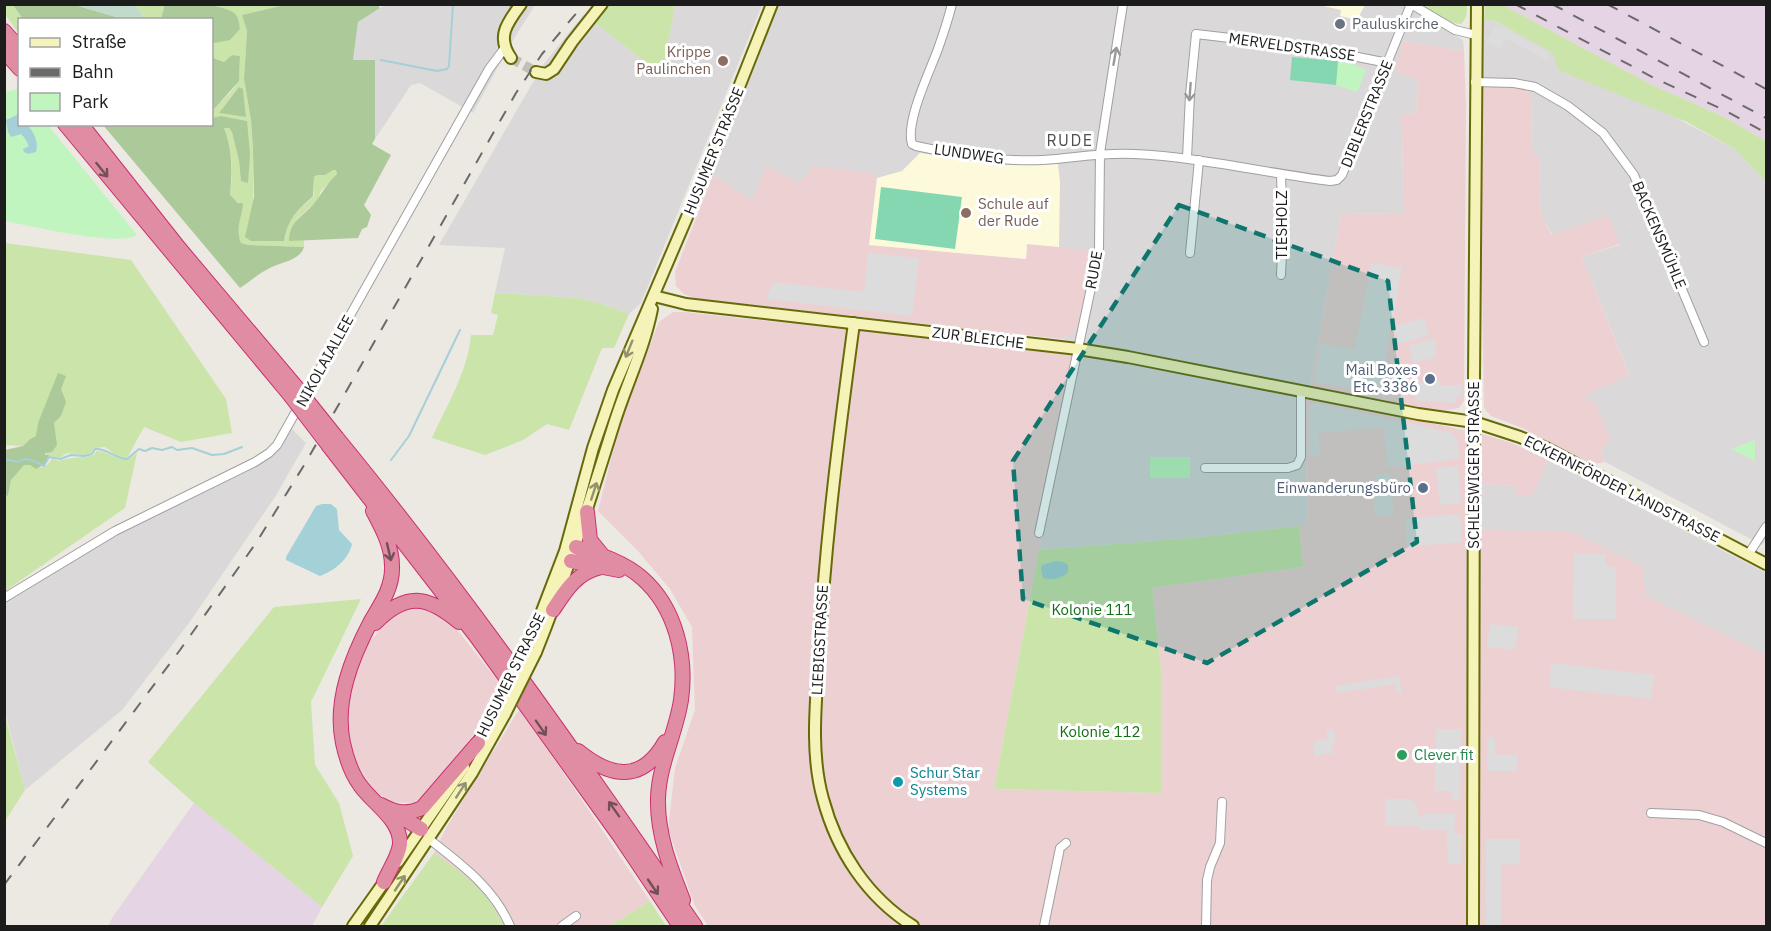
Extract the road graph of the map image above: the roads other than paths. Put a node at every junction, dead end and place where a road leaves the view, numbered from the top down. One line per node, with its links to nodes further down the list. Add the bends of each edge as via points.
1 (521, 4): 12 (main road, NIKOLAIALLEE, via 502,39)
2 (602, 4): 15 (main road, via 555,69 546,74)
3 (772, 4): 25 (main road, HUSUMER STRASSE)
4 (952, 4): 19 (street, LUNDWEG, via 915,113 912,144 1007,160)
5 (1123, 4): 19 (street, RUDE, one-way to 5)
6 (1411, 4): 9 (street, via 1455,30); 13 (street, DIBLERSTRASSE)
7 (1477, 4): 9 (main road, SCHLESWIGER STRASSE)
8 (4, 31): 10 (highway)
9 (1476, 35): 16 (main road, SCHLESWIGER STRASSE)
10 (18, 47)
11 (4, 51): 14 (highway)
12 (508, 53): 42 (street, NIKOLAIALLEE, via 489,69 277,445 255,462 115,531)
13 (1388, 63): 20 (street, MERVELDSTRASSE, one-way to 20, via 1196,34); 22 (street, DIBLERSTRASSE, via 1342,175 1330,181)
14 (18, 67)
15 (536, 72)
16 (1475, 82): 27 (street, BACKENSMÜHLE, via 1535,87 1603,133 1634,175); 31 (main road, SCHLESWIGER STRASSE)
17 (67, 126): 30 (highway, one-way to 30)
18 (83, 126): 30 (highway)
19 (1100, 153): 20 (street, DIBLERSTRASSE); 28 (street, RUDE, via 1098,248)
20 (1186, 158): 21 (street, DIBLERSTRASSE)
21 (1199, 160): 22 (street, DIBLERSTRASSE); 23 (street)
22 (1281, 175): 24 (street, TIESHOLZ)
23 (1190, 252)
24 (1281, 275)
25 (654, 296): 26 (main road, ZUR BLEICHE, via 686,304); 35 (main road, HUSUMER STRASSE, one-way to 25, via 623,395 648,331); 38 (main road, HUSUMER STRASSE, one-way to 38, via 613,390 596,441)
26 (854, 323): 28 (main road, ZUR BLEICHE); 65 (main road, LIEBIGSTRASSE, via 822,590 817,774 828,816 846,858 864,883)
27 (1704, 342)
28 (1078, 349): 29 (main road, ZUR BLEICHE); 37 (street, RUDE)
29 (1301, 391): 31 (main road, ZUR BLEICHE); 33 (street, via 1301,457 1297,465)
30 (293, 392): 32 (highway, bridge)
31 (1474, 422): 39 (main road, ECKERNFÖRDER LANDSTRASSE, via 1546,448); 68 (main road, SCHLESWIGER STRASSE)
32 (333, 442): 34 (highway); 49 (highway, via 451,585)
33 (1205, 468)
34 (357, 480): 44 (highway); 45 (highway, one-way to 45, via 383,530 392,566 392,579)
35 (587, 512): 38 (main road, HUSUMER STRASSE); 40 (highway, via 590,540)
36 (1767, 527): 39 (street)
37 (1039, 533)
38 (571, 552): 40 (highway); 43 (main road, HUSUMER STRASSE); 46 (main road, HUSUMER STRASSE)
39 (1748, 555): 41 (main road, ECKERNFÖRDER LANDSTRASSE)
40 (603, 562): 43 (highway, via 580,576); 48 (highway, via 642,578 673,621 683,677)
41 (1767, 564)
42 (4, 598)
43 (553, 610): 46 (main road, HUSUMER STRASSE)
44 (476, 636): 45 (highway, via 441,607 416,601 400,603 386,612); 63 (highway, one-way to 63)
45 (364, 637): 53 (highway, via 348,674 341,731 350,767 360,785)
46 (532, 649): 47 (main road, HUSUMER STRASSE, bridge)
47 (502, 710): 50 (main road, HUSUMER STRASSE); 54 (main road, HUSUMER STRASSE, one-way to 47, via 472,773)
48 (675, 721): 49 (highway, via 653,760 627,773 612,771 590,760); 64 (highway, via 660,776 660,829 667,859)
49 (565, 740): 64 (highway, one-way to 49)
50 (478, 743): 53 (highway, via 422,808); 54 (main road, HUSUMER STRASSE)
51 (1222, 802): 67 (street, via 1220,843 1207,880)
52 (1651, 813): 56 (street, via 1699,815)
53 (391, 815): 54 (highway); 57 (highway, via 400,835 400,847)
54 (422, 835): 57 (main road, HUSUMER STRASSE); 60 (main road, HUSUMER STRASSE, one-way to 54); 61 (street, via 479,880 498,903)
55 (1066, 843): 66 (street, via 1060,848)
56 (1767, 843)
57 (384, 882): 59 (main road, HUSUMER STRASSE)
58 (576, 916): 62 (street)
59 (353, 927)
60 (370, 927)
61 (510, 927)
62 (562, 927)
63 (680, 927)
64 (695, 927)
65 (913, 927)
66 (1044, 927)
67 (1206, 927)
68 (1473, 927)

